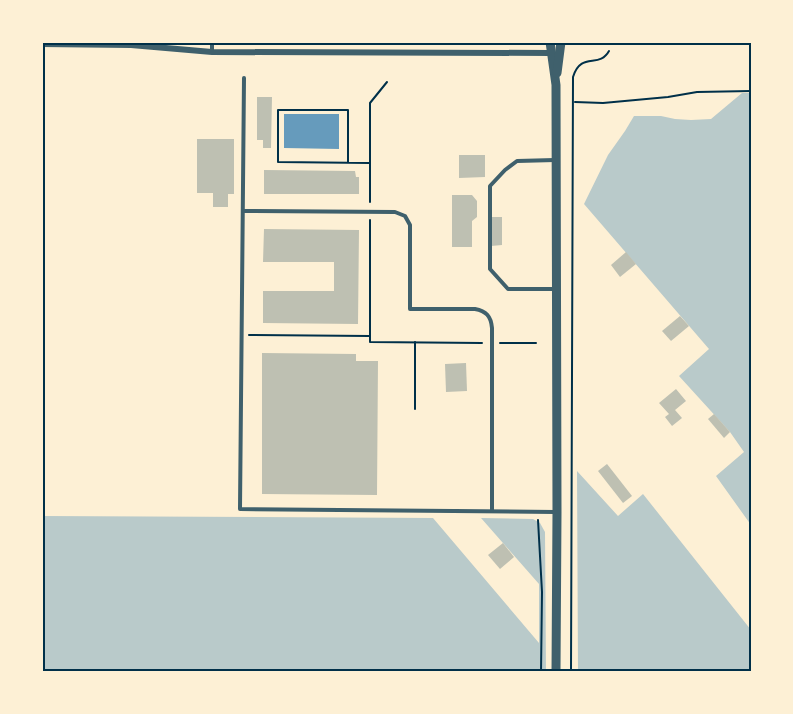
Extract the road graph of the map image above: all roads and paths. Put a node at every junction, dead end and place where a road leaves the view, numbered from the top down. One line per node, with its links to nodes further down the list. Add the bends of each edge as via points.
1 (212, 42): 8 (lane)
2 (550, 42): 3 (street); 9 (street)
3 (560, 42): 9 (street)
4 (568, 42): 5 (lane)
5 (751, 43)
6 (42, 44): 8 (street, via 131,45)
7 (610, 49): 13 (path, via 606,57 579,65 573,77)
8 (212, 52): 9 (street)
9 (556, 53): 14 (street)
10 (244, 78): 18 (lane)
11 (387, 82): 17 (path, via 370,103)
12 (751, 91): 13 (path)
13 (573, 102): 14 (path); 30 (path)
14 (556, 103): 15 (street)
15 (556, 160): 20 (street); 20 (lane, via 517,161 490,186 490,269 508,289)
16 (348, 162): 16 (path, via 278,162 278,110 348,110); 17 (path)
17 (370, 163): 19 (path)
18 (244, 211): 19 (lane); 21 (lane)
19 (370, 212): 25 (lane, via 395,212 405,216 410,225 410,309 482,310 491,320)
20 (556, 290): 27 (street)
21 (242, 335): 22 (path); 25 (lane, via 240,509)
22 (369, 336)
23 (415, 342): 24 (path)
24 (415, 409)
25 (492, 511): 26 (lane)
26 (535, 512): 27 (lane); 28 (path, via 542,592)
27 (557, 512): 29 (street)
28 (541, 672)
29 (556, 672)
30 (571, 672)

